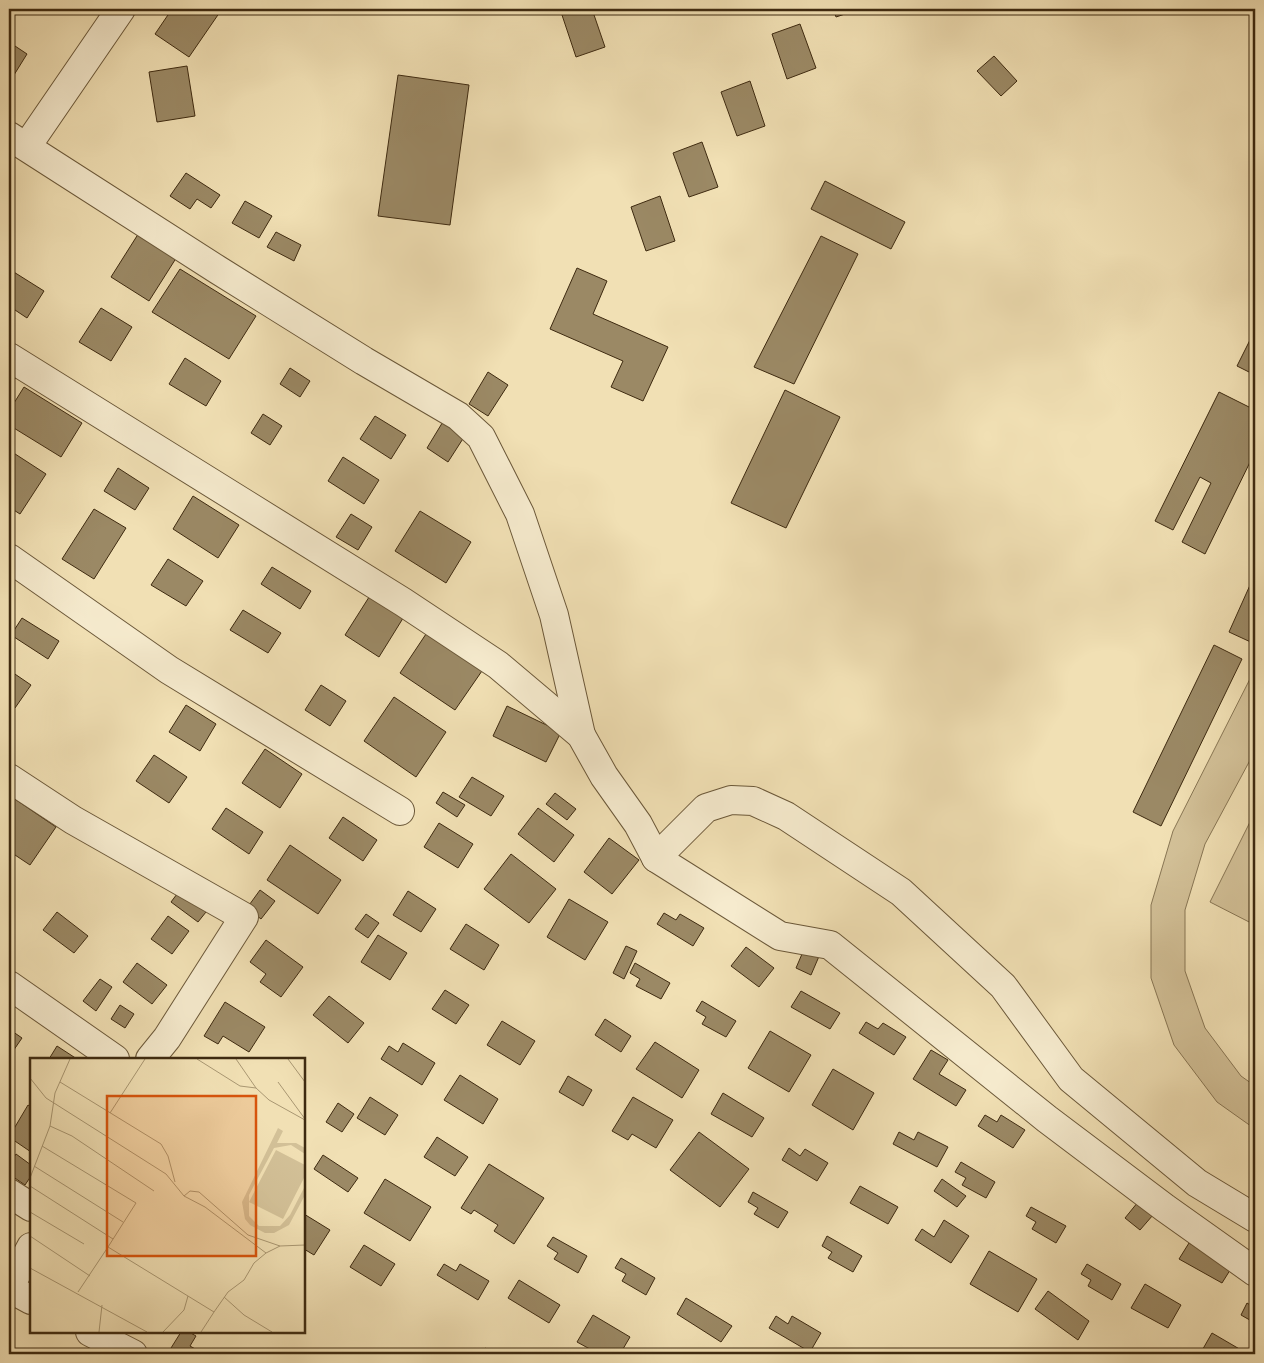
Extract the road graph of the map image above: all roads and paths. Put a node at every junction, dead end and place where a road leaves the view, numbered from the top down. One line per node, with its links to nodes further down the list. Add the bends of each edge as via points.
1 (121, 9): 2 (street)
2 (18, 141): 5 (street, via 234,280 458,416 481,437 520,514 554,615)
3 (9, 356): 5 (street, via 403,602 498,665)
4 (9, 558): 7 (street, via 169,670)
5 (581, 735): 8 (street)
6 (9, 778): 11 (street, via 73,820 244,917)
7 (400, 811)
8 (656, 858): 14 (street, via 706,808 730,800 753,801 786,816 901,892 1003,986 1071,1079 1197,1183); 16 (street, via 780,936 830,945 1047,1119)
9 (9, 986): 10 (street)
10 (114, 1058)
11 (151, 1058)
12 (9, 1193): 13 (street)
13 (30, 1206)
14 (1255, 1218)
15 (30, 1249): 17 (street)
16 (1255, 1272)
17 (9, 1288): 18 (street)
18 (30, 1299)
19 (92, 1333): 20 (street)
20 (133, 1354)

